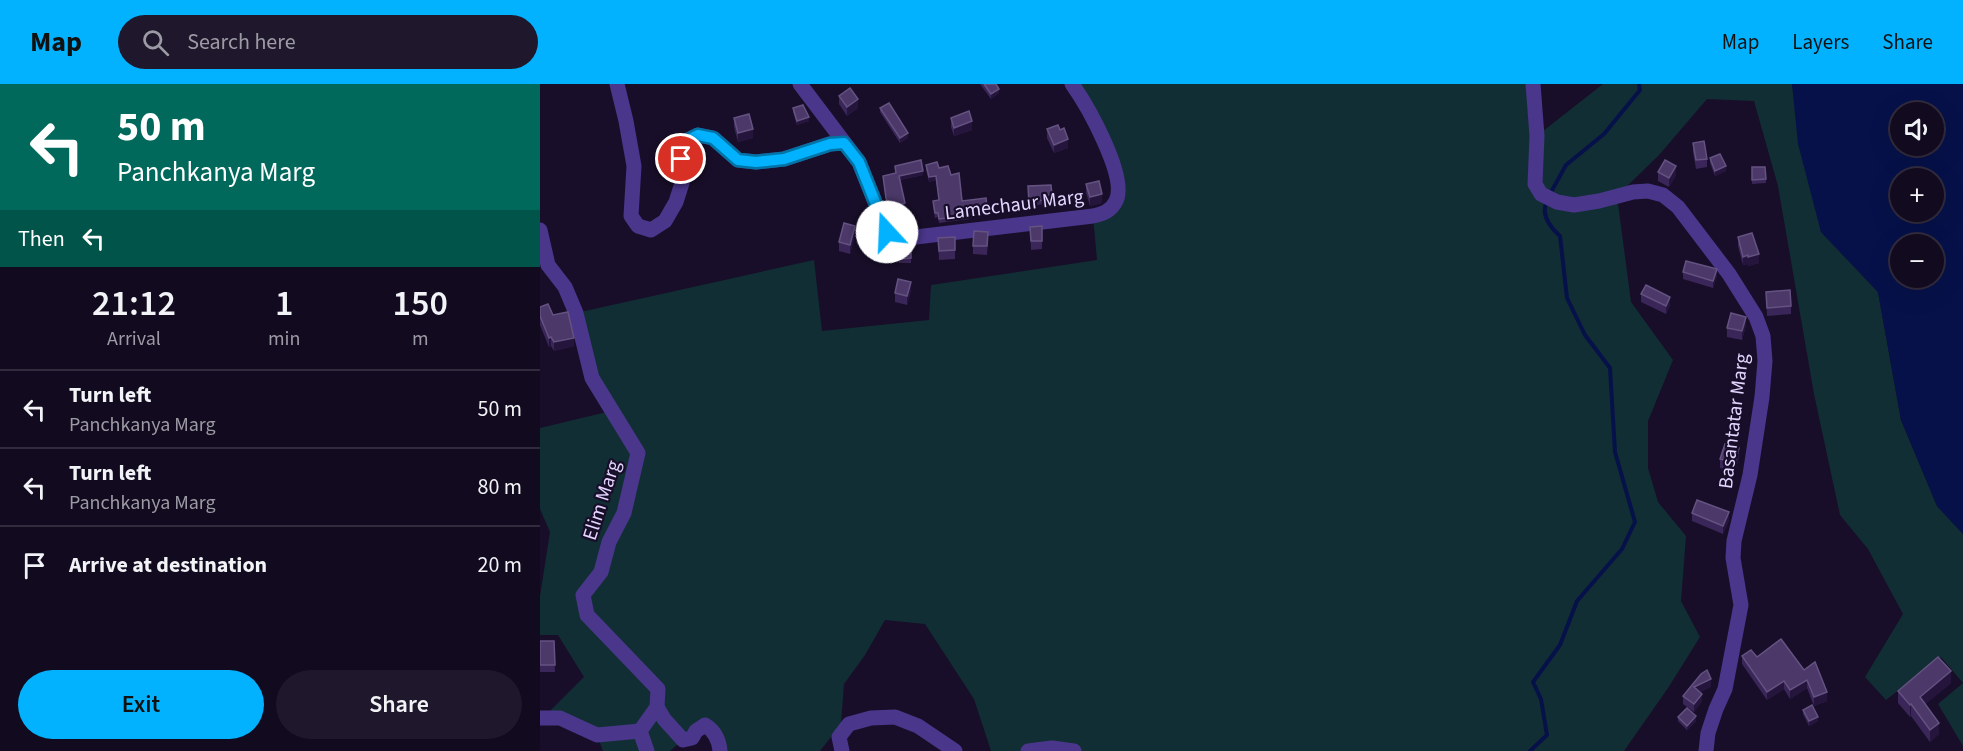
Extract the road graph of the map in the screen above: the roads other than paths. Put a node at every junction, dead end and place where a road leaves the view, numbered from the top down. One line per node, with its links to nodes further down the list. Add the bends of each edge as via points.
1 (617, 84): 5 (street, via 634,166 631,216 638,226 651,230 665,221 676,202 686,141 698,135 713,138 738,160 756,162)
2 (800, 84): 5 (street, Lamechaur Marg)
3 (1072, 84): 5 (street, Lamechaur Marg, via 1101,134 1117,178 1116,200 1102,214 894,238 887,232 859,162)
4 (1533, 84): 16 (street, Basantatar Marg, via 1535,184 1540,194 1575,205 1633,192 1663,195 1678,207 1729,274 1763,336 1762,397 1750,475 1734,541 1741,605 1725,689 1708,733)
5 (844, 143)
6 (540, 230): 7 (street, Elim Marg, via 548,265 565,287 576,313 592,378 638,453 624,513 609,542 601,572 583,595 587,615 658,689)
7 (657, 707): 9 (street); 11 (street, via 683,740 692,738 705,725 713,730)
8 (540, 718): 9 (street, via 560,718 597,735)
9 (640, 731): 10 (street)
10 (647, 751)
11 (720, 751)
12 (842, 751): 13 (street, via 839,737 849,724 895,717 918,726)
13 (955, 751)
14 (1028, 751): 15 (street)
15 (1074, 751)
16 (1706, 751)

